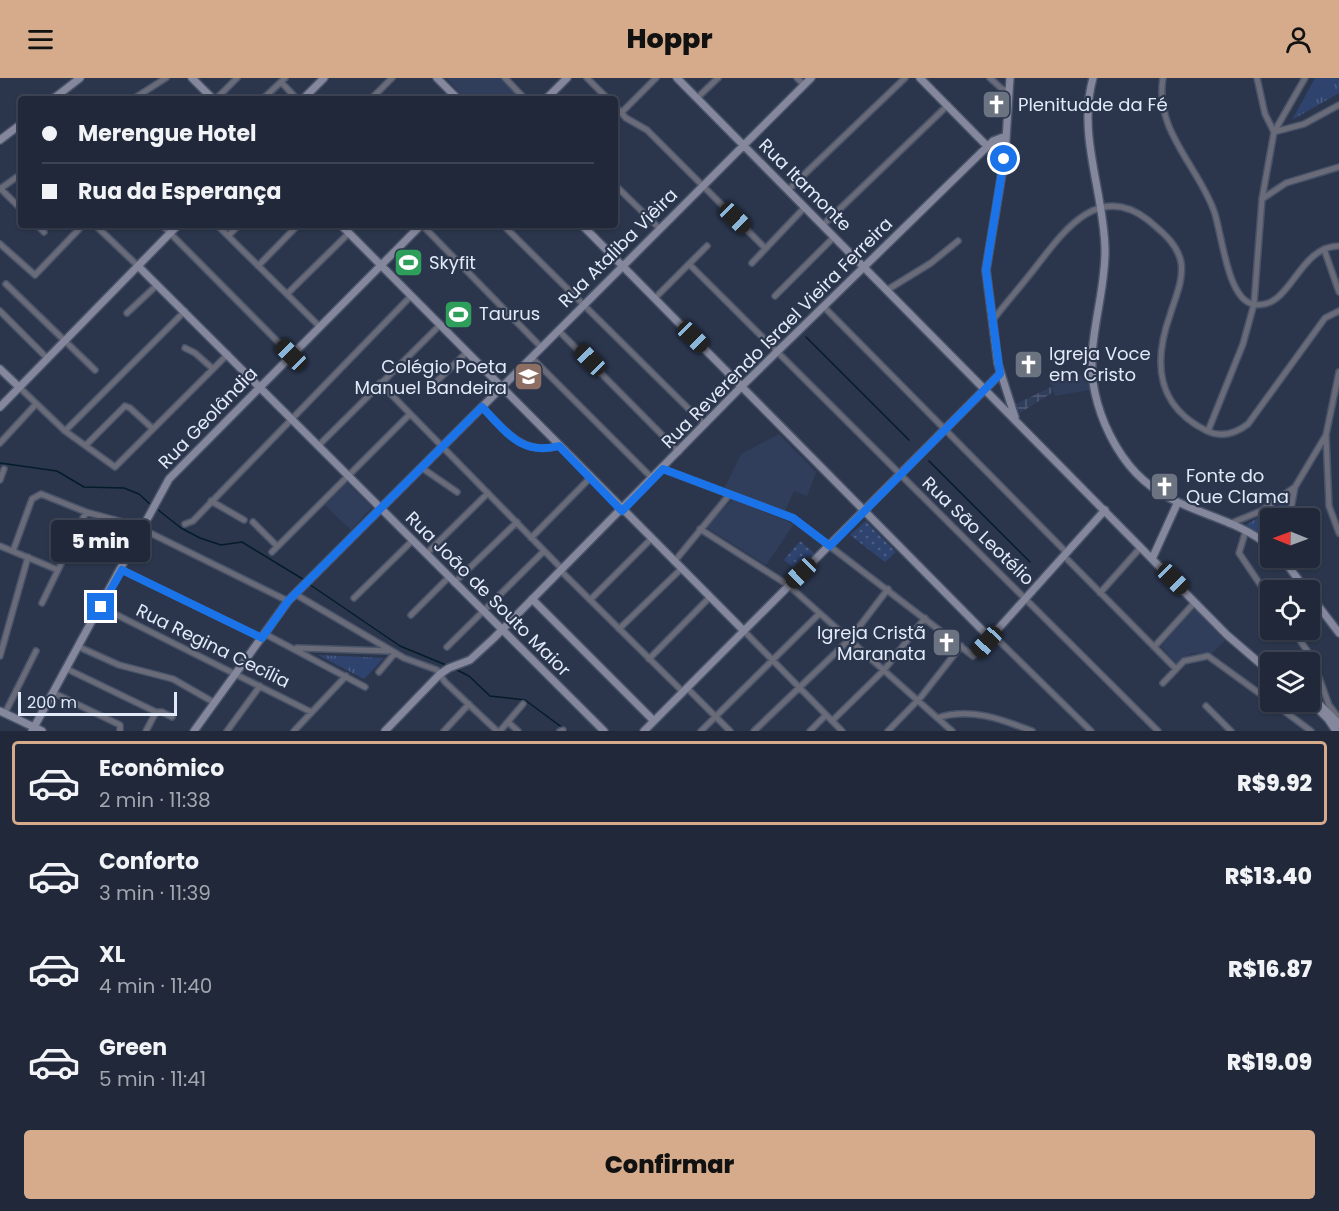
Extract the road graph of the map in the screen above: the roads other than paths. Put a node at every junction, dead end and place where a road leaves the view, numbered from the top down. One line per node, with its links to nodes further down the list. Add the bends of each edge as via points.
1 (80, 78): 27 (street)
2 (166, 78): 28 (street)
3 (192, 78): 29 (street)
4 (237, 78): 30 (street)
5 (324, 78): 33 (street)
6 (392, 78): 34 (street)
7 (437, 78): 35 (street)
8 (505, 78): 36 (street)
9 (567, 78): 37 (street)
10 (587, 78): 38 (street)
11 (656, 78): 43 (street)
12 (677, 78): 39 (street, Rua Itamonte)
13 (718, 78): 39 (street)
14 (797, 78): 25 (street)
15 (811, 78): 25 (street, Rua Ataliba Viêira)
16 (905, 78): 55 (street)
17 (920, 78): 40 (street)
18 (990, 78): 26 (street)
19 (1010, 78): 26 (street)
20 (1093, 78): 59 (street, via 1088,122)
21 (1163, 78): 102 (street, via 1162,108 1171,133 1213,208 1237,293)
22 (1257, 78): 45 (street, via 1265,114)
23 (1305, 78): 45 (street)
24 (283, 80): 31 (street); 32 (street)
25 (804, 85): 48 (street, Rua Ataliba Viêira)
26 (1009, 91): 46 (street)
27 (57, 96)
28 (138, 96)
29 (211, 96)
30 (217, 96)
31 (267, 96)
32 (295, 96)
33 (306, 96)
34 (374, 96)
35 (455, 96)
36 (522, 96)
37 (549, 96)
38 (605, 96)
39 (697, 98): 48 (street, Rua Itamonte)
40 (948, 105): 49 (street); 60 (street)
41 (1339, 105): 45 (street, via 1304,124)
42 (618, 110): 43 (street)
43 (621, 113): 52 (street, via 647,130)
44 (18, 126): 47 (street)
45 (1274, 132): 56 (street)
46 (1006, 136): 49 (street, Rua Reverendo Israel Vieira Ferreira); 108 (street, via 986,263)
47 (0, 140)
48 (743, 144): 52 (street, Rua Ataliba Viêira); 55 (street, Rua Itamonte)
49 (987, 146): 91 (street, Rua Reverendo Israel Vieira Ferreira)
50 (1339, 167): 56 (street, via 1286,183)
51 (18, 176): 53 (street)
52 (702, 186): 74 (street, Rua Ataliba Viêira); 84 (street)
53 (0, 188): 57 (street)
54 (618, 188): 74 (street)
55 (789, 190): 58 (street, Rua Itamonte)
56 (1262, 199): 102 (street)
57 (18, 206)
58 (805, 207): 60 (street, Rua Itamonte); 84 (street)
59 (1101, 208): 108 (street, via 1069,226); 144 (street, via 1122,208 1142,215 1177,250 1182,271 1180,286 1161,340 1160,366 1174,406 1192,423); 165 (street, via 1104,271 1093,340 1095,393 1104,423 1127,461 1155,490)
60 (823, 225): 79 (street, Rua Itamonte)
61 (40, 228): 75 (street)
62 (80, 228): 81 (street, via 36,274)
63 (101, 228): 89 (street, Rua João de Souto Maior)
64 (165, 228): 77 (street)
65 (175, 228): 77 (street)
66 (220, 228): 78 (street)
67 (236, 228): 78 (street)
68 (295, 228): 90 (street)
69 (344, 228): 76 (street)
70 (418, 228): 88 (street, Rua Geolândia)
71 (424, 228): 113 (street)
72 (506, 228): 101 (street)
73 (585, 228): 92 (street)
74 (659, 228): 92 (street, Rua Ataliba Viêira)
75 (44, 232)
76 (349, 232): 88 (street); 97 (street)
77 (170, 233): 89 (street); 118 (street)
78 (228, 236): 90 (street)
79 (834, 237): 91 (street, Rua Itamonte); 99 (street)
80 (958, 241): 95 (street)
81 (0, 244)
82 (707, 246): 87 (street)
83 (1339, 246): 85 (street)
84 (764, 247): 86 (street)
85 (1324, 249): 96 (street); 102 (street, via 1305,262 1277,298)
86 (752, 263)
87 (689, 264): 100 (street); 116 (street, Rua São Leotélio)
88 (381, 265): 98 (street); 110 (street, Rua Geolândia)
89 (138, 266): 94 (street, Rua João de Souto Maior); 112 (street)
90 (258, 266): 97 (street)
91 (864, 266): 95 (street, Rua Itamonte); 103 (street, Rua Reverendo Israel Vieira Ferreira)
92 (622, 267): 100 (street); 101 (street, Rua Ataliba Viêira)
93 (6, 284): 112 (street)
94 (157, 285): 105 (street, Rua João de Souto Maior); 107 (street)
95 (887, 290): 132 (street, Rua Itamonte)
96 (1339, 291)
97 (287, 294): 110 (street)
98 (411, 296): 109 (street); 138 (street)
99 (776, 296)
100 (655, 298): 129 (street)
101 (584, 303): 111 (street, Rua Ataliba Viêira); 140 (street)
102 (1254, 304): 144 (street, via 1243,344)
103 (823, 306): 116 (street, Rua Reverendo Israel Vieira Ferreira); 142 (street)
104 (0, 311): 120 (street)
105 (185, 311): 117 (street, Rua João de Souto Maior); 143 (street)
106 (1339, 311): 144 (street, via 1324,318 1248,424 1231,434)
107 (127, 313)
108 (992, 321): 125 (street)
109 (440, 325): 115 (street); 126 (street)
110 (319, 326): 118 (street, Rua Geolândia)
111 (558, 330): 113 (street, Rua Ataliba Viêira); 151 (street)
112 (64, 341): 120 (street); 123 (street)
113 (541, 347): 119 (street, Rua Ataliba Viêira)
114 (185, 348): 122 (street)
115 (467, 352): 127 (street); 131 (street)
116 (778, 352): 129 (street, Rua Reverendo Israel Vieira Ferreira); 156 (street, Rua São Leotélio)
117 (228, 354): 122 (street); 128 (street, Rua João de Souto Maior)
118 (291, 355): 128 (street, Rua Geolândia)
119 (531, 357): 131 (street, Rua Ataliba Viêira); 158 (street)
120 (47, 358): 130 (street)
121 (0, 369): 130 (street)
122 (213, 369): 141 (street)
123 (95, 370)
124 (1339, 372): 145 (street)
125 (1000, 374): 132 (street); 137 (street); 139 (street)
126 (380, 383): 136 (street); 148 (street)
127 (434, 384)
128 (261, 386): 138 (street, Rua João de Souto Maior); 178 (street, Rua Geolândia, via 161,489)
129 (742, 386): 140 (street, Rua Reverendo Israel Vieira Ferreira); 170 (street)
130 (19, 387): 133 (street); 134 (street)
131 (501, 387): 135 (street, Rua Ataliba Viêira); 150 (street)
132 (985, 390): 137 (street, Rua Itamonte); 142 (street)
133 (36, 404): 143 (street); 146 (street)
134 (0, 407)
135 (482, 407): 149 (street, Rua Ataliba Viêira); 150 (street, via 519,444 540,449)
136 (410, 414): 149 (street); 155 (street)
137 (1011, 416): 139 (street, Rua Itamonte)
138 (291, 417): 148 (street, Rua João de Souto Maior); 164 (street)
139 (1017, 423): 168 (street, Rua Itamonte)
140 (705, 425): 151 (street, Rua Reverendo Israel Vieira Ferreira)
141 (152, 428): 147 (street, via 125,406); 147 (street, via 115,467)
142 (945, 430): 156 (street); 193 (street)
143 (65, 431): 147 (street)
144 (1208, 431)
145 (1326, 435): 160 (street); 180 (street, via 1329,506)
146 (0, 444)
147 (86, 444)
148 (319, 445): 155 (street, Rua João de Souto Maior)
149 (443, 446): 152 (street, Rua Ataliba Viêira); 162 (street)
150 (559, 446): 157 (street)
151 (679, 452): 154 (street, Rua Reverendo Israel Vieira Ferreira)
152 (422, 468): 161 (street); 166 (street, Rua Ataliba Viêira)
153 (4, 469): 159 (street)
154 (663, 469): 158 (street, Rua Reverendo Israel Vieira Ferreira); 163 (street)
155 (349, 476): 166 (street, Rua João de Souto Maior); 186 (street)
156 (900, 476): 170 (street); 210 (street, Rua São Leotélio)
157 (591, 478): 169 (street); 181 (street)
158 (653, 479): 169 (street, Rua Reverendo Israel Vieira Ferreira)
159 (0, 480)
160 (1295, 487): 167 (street); 176 (street, via 1261,511)
161 (458, 492)
162 (488, 493): 174 (street); 192 (street)
163 (730, 494): 177 (street); 187 (street, via 793,518)
164 (211, 501): 172 (street); 175 (street)
165 (1177, 504): 176 (street); 195 (street)
166 (381, 508): 183 (street, Rua João de Souto Maior); 206 (street, Rua Ataliba Viêira)
167 (1291, 508)
168 (1104, 510): 188 (street, Rua Itamonte); 193 (street)
169 (622, 511): 182 (street); 200 (street, Rua Reverendo Israel Vieira Ferreira)
170 (864, 511): 187 (street); 226 (street)
171 (86, 512): 178 (street); 189 (street, via 36,495); 198 (street)
172 (244, 520)
173 (253, 522): 186 (street)
174 (517, 522): 181 (street); 201 (street)
175 (185, 524)
176 (1229, 524): 179 (street)
177 (700, 529): 196 (street); 203 (street)
178 (144, 530): 199 (street, Rua Geolândia); 212 (street)
179 (1246, 530): 184 (street); 202 (street, via 1239,553)
180 (1339, 533)
181 (531, 538): 190 (street)
182 (651, 539): 196 (street); 211 (street)
183 (413, 540): 192 (street, Rua João de Souto Maior); 208 (street)
184 (1260, 540)
185 (0, 546): 189 (street)
186 (277, 546): 191 (street)
187 (830, 546): 203 (street); 204 (street)
188 (1141, 547): 195 (street, Rua Itamonte); 205 (street)
189 (13, 551): 194 (street)
190 (544, 551): 200 (street); 217 (street)
191 (272, 552)
192 (426, 554): 201 (street, Rua João de Souto Maior)
193 (1065, 554): 205 (street); 210 (street)
194 (28, 557): 198 (street); 236 (street)
195 (1152, 559): 213 (street, Rua Itamonte)
196 (674, 562): 197 (street)
197 (681, 569): 207 (street); 222 (street)
198 (58, 570): 214 (street)
199 (122, 570): 215 (street, Rua Geolândia); 225 (street)
200 (562, 570): 209 (street, Rua Reverendo Israel Vieira Ferreira); 211 (street)
201 (452, 580): 217 (street, Rua João de Souto Maior); 219 (street)
202 (1260, 584)
203 (788, 585): 218 (street); 223 (street)
204 (888, 589): 220 (street); 227 (street)
205 (1100, 593): 232 (street)
206 (295, 594): 212 (street, Rua Ataliba Viêira); 235 (street)
207 (710, 597): 223 (street); 237 (street)
208 (354, 598)
209 (532, 599): 221 (street, Rua Reverendo Israel Vieira Ferreira); 270 (street)
210 (1025, 599): 226 (street); 296 (street, Rua São Leotélio)
211 (590, 600): 222 (street)
212 (288, 601): 225 (street, Rua Ataliba Viêira)
213 (1195, 602): 232 (street); 239 (street, Rua Itamonte)
214 (42, 603)
215 (101, 607): 230 (street, Rua Geolândia); 245 (street, Rua Regina Cecília)
216 (1320, 608): 224 (street)
217 (483, 611): 221 (street, Rua João de Souto Maior); 231 (street)
218 (819, 614): 227 (street); 238 (street)
219 (411, 615)
220 (925, 618): 229 (street); 242 (street)
221 (502, 629): 244 (street, Rua Reverendo Israel Vieira Ferreira, via 466,662); 285 (street, Rua João de Souto Maior)
222 (619, 629): 237 (street)
223 (743, 630): 238 (street); 251 (street)
224 (1339, 633)
225 (263, 636): 233 (street); 245 (street, Rua Ataliba Viêira)
226 (992, 637): 229 (street, via 974,656); 295 (street)
227 (849, 640): 242 (street); 250 (street)
228 (1300, 640): 260 (street, via 1312,658)
229 (961, 646): 254 (street)
230 (79, 647): 240 (street, Rua Geolândia); 255 (street, via 119,665 173,679)
231 (447, 647)
232 (1154, 647): 241 (street)
233 (294, 648): 235 (street); 246 (street)
234 (36, 651): 261 (street)
235 (393, 652): 243 (street); 244 (street)
236 (0, 656)
237 (649, 659): 251 (street)
238 (773, 660): 250 (street); 266 (street)
239 (1260, 664)
240 (67, 669): 252 (street, Rua Geolândia); 262 (street)
241 (1176, 669): 247 (street); 253 (street, via 1191,658 1208,657)
242 (884, 670): 254 (street); 271 (street)
243 (379, 672)
244 (440, 674): 256 (street); 281 (street, Rua Reverendo Israel Vieira Ferreira)
245 (234, 675): 248 (street, Rua Regina Cecília); 255 (street, Rua Ataliba Viêira)
246 (346, 676): 249 (street); 263 (street)
247 (1163, 683)
248 (260, 686): 263 (street, Rua Regina Cecília); 279 (street)
249 (365, 687)
250 (800, 688): 265 (street); 289 (street)
251 (685, 690): 266 (street); 270 (street)
252 (54, 693): 274 (street, Rua Geolândia); 276 (street, via 120,725)
253 (1260, 694)
254 (918, 700): 268 (street); 292 (street)
255 (214, 703): 278 (street, Rua Ataliba Viêira)
256 (469, 704): 282 (street); 283 (street)
257 (523, 704): 272 (street)
258 (1206, 706): 297 (street)
259 (1320, 706): 260 (street)
260 (1327, 710): 269 (street); 273 (street)
261 (2, 712): 274 (street)
262 (156, 712): 267 (street); 277 (street)
263 (311, 712): 280 (street)
264 (1285, 712): 298 (street)
265 (826, 715): 271 (street); 290 (street)
266 (716, 716): 287 (street); 288 (street)
267 (172, 717)
268 (937, 718): 293 (street); 294 (street, via 948,714 984,715)
269 (1339, 718)
270 (654, 721): 286 (street)
271 (832, 721): 291 (street)
272 (508, 722): 283 (street); 284 (street)
273 (1337, 727)
274 (33, 729): 275 (street)
275 (42, 731)
276 (120, 731)
277 (146, 731)
278 (194, 731)
279 (227, 731)
280 (294, 731)
281 (386, 731)
282 (444, 731)
283 (498, 731)
284 (518, 731)
285 (604, 731)
286 (644, 731)
287 (701, 731)
288 (730, 731)
289 (754, 731)
290 (810, 731)
291 (842, 731)
292 (888, 731)
293 (952, 731)
294 (1032, 731)
295 (1091, 731)
296 (1158, 731)
297 (1231, 731)
298 (1311, 731)

